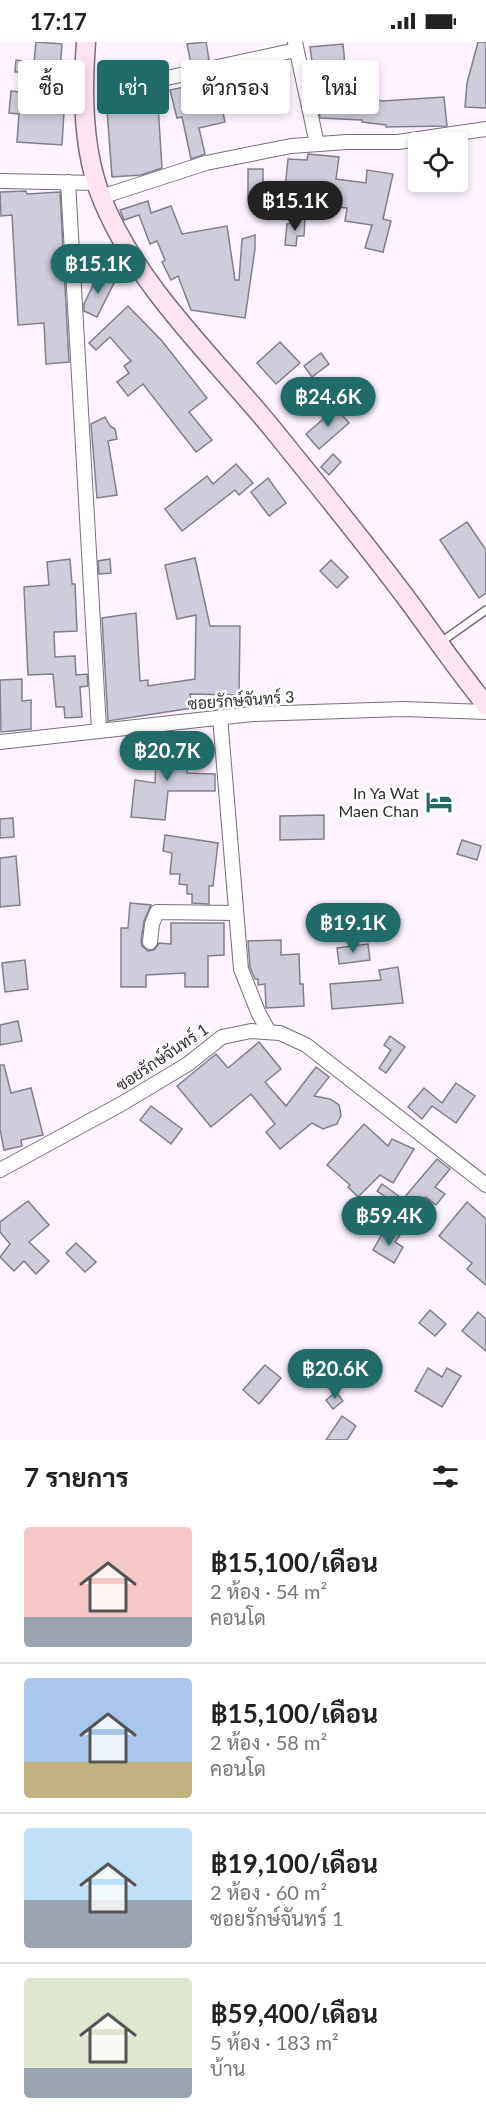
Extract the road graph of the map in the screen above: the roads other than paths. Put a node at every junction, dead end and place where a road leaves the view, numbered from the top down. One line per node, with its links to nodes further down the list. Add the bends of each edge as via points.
1 (86, 42): 8 (main road, via 85,98)
2 (295, 46): 3 (street); 5 (street)
3 (169, 77)
4 (486, 129): 5 (street, via 398,142)
5 (317, 144): 8 (street, via 206,163)
6 (0, 181): 7 (street)
7 (68, 182): 8 (street); 14 (street)
8 (99, 190): 10 (main road, via 121,243 281,439)
9 (486, 610): 10 (lane)
10 (439, 644): 11 (main road)
11 (486, 705)
12 (486, 712): 13 (street, ซอยรักษ์จันทร์ 3, via 403,709)
13 (220, 717): 14 (street, ซอยรักษ์จันทร์ 3); 16 (street)
14 (99, 729): 15 (street, ซอยรักษ์จันทร์ 3)
15 (0, 742)
16 (235, 913): 17 (street, via 157,912); 18 (street, via 241,969)
17 (150, 942)
18 (269, 1032): 19 (street, ซอยรักษ์จันทร์ 1, via 251,1030 222,1037 188,1064 123,1103); 20 (street, ซอยรักษ์จันทร์ 1, via 306,1045)
19 (0, 1170)
20 (486, 1185)

